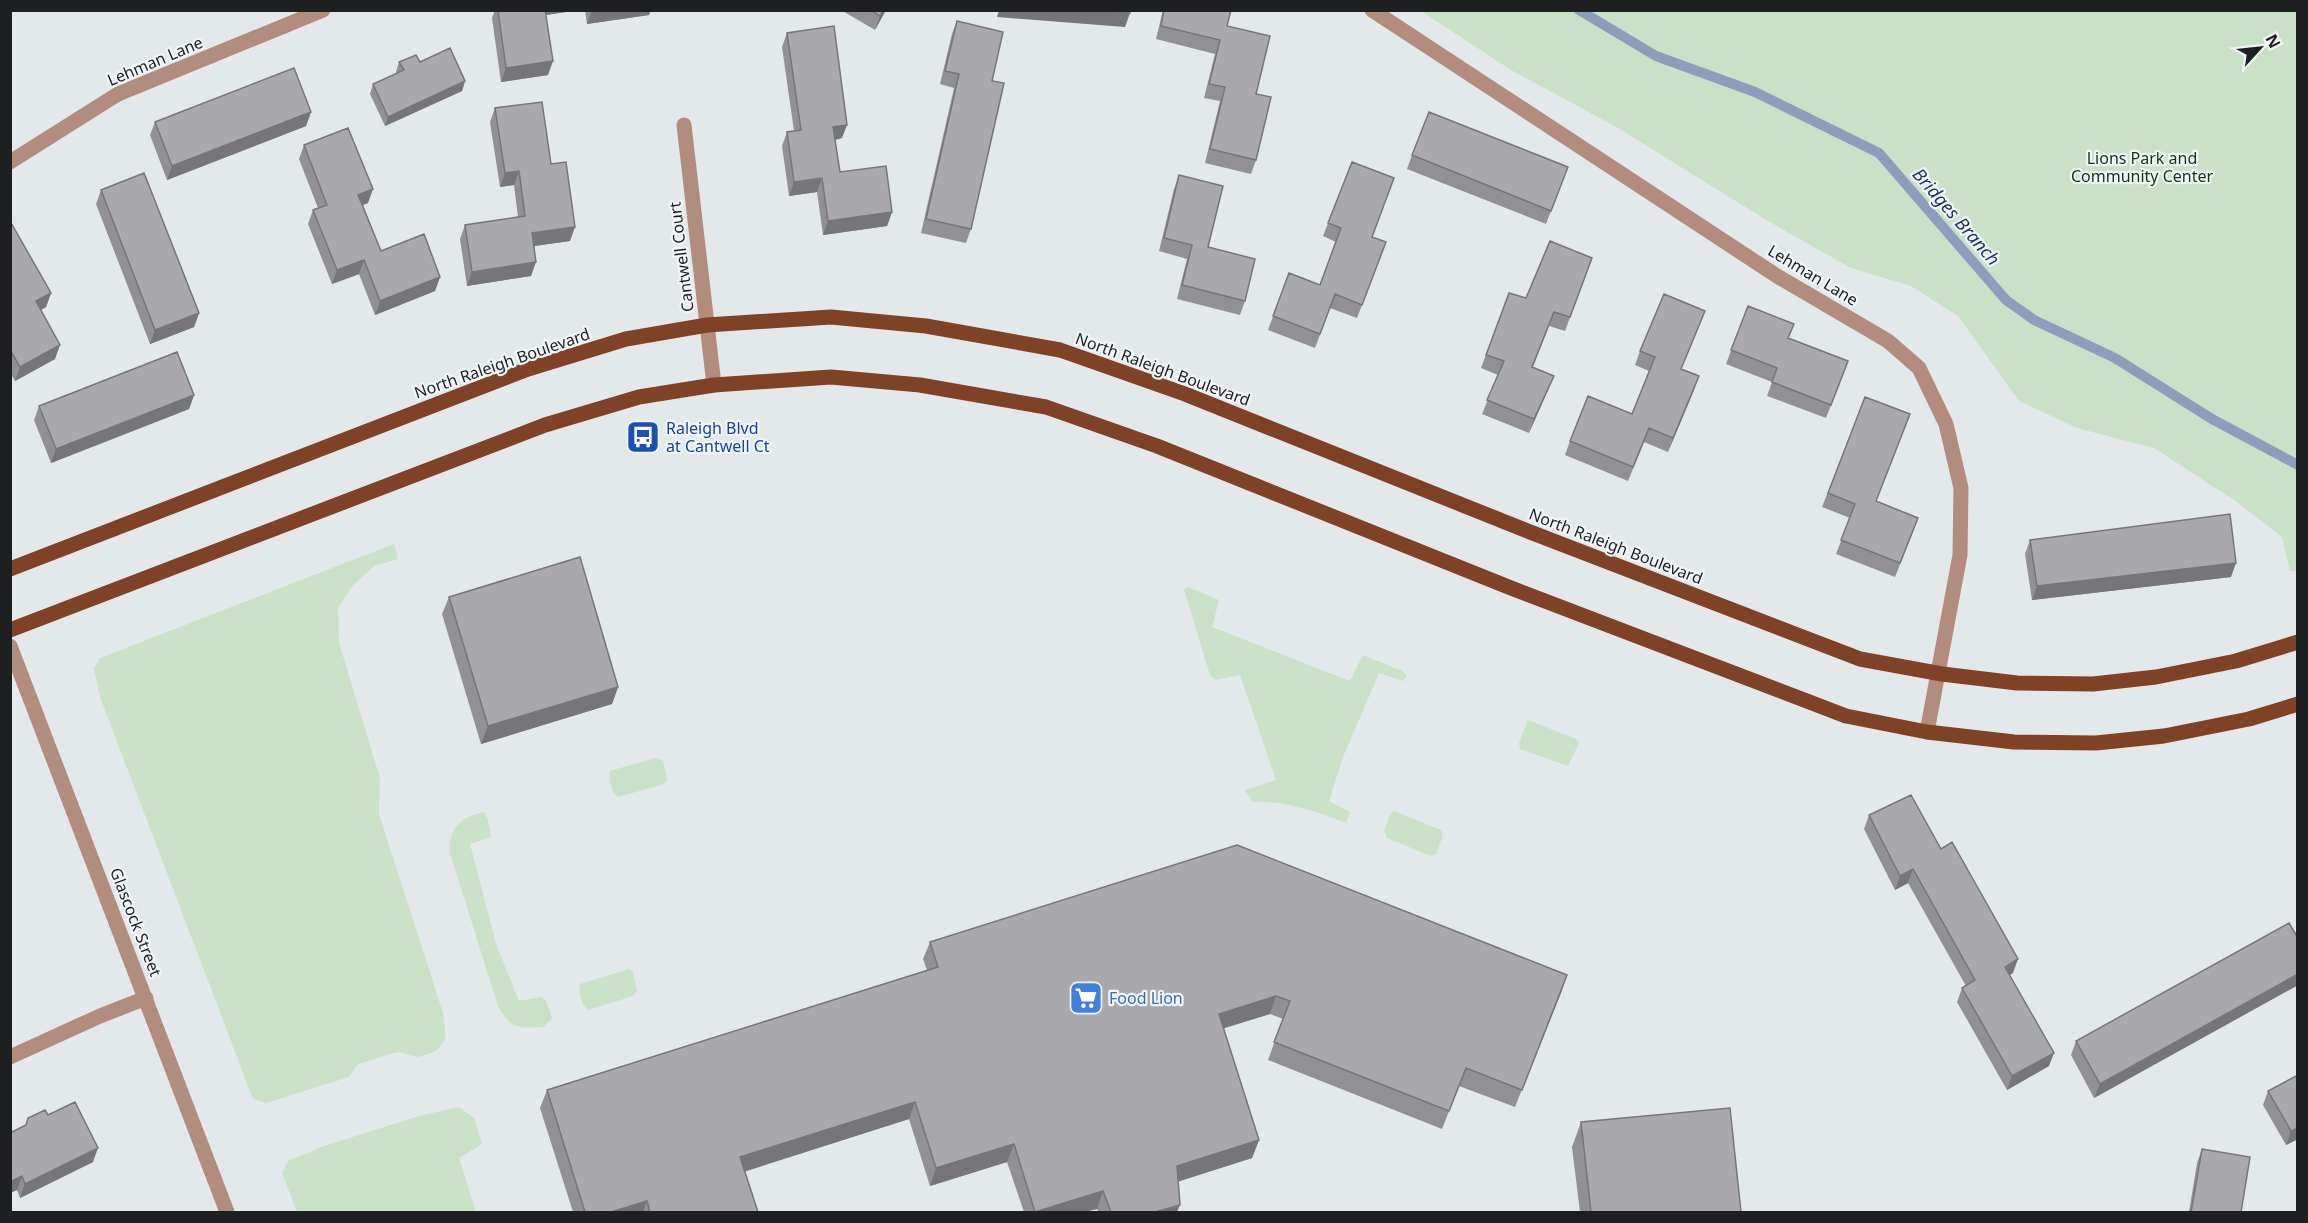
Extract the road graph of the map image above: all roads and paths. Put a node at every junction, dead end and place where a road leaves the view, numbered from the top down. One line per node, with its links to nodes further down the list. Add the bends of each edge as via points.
1 (323, 10): 4 (street, Lehman Lane, via 118,94)
2 (1371, 10): 11 (street, Lehman Lane, via 1776,276 1888,341 1918,368 1946,424 1961,488 1960,555)
3 (684, 125): 5 (street, Cantwell Court)
4 (10, 162)
5 (707, 325): 6 (street, Cantwell Court); 7 (main road, North Raleigh Boulevard, via 626,339 528,369); 11 (main road, North Raleigh Boulevard, via 831,317 926,326 1060,350 1185,394 1860,659)
6 (714, 385): 8 (main road, via 639,397 545,425); 13 (main road, via 831,377 920,385 1046,408 1157,446 1511,588 1846,716)
7 (10, 569)
8 (10, 630)
9 (2298, 642): 11 (main road, North Raleigh Boulevard, via 2236,661 2156,677 2093,684 2017,683)
10 (10, 646): 14 (street, Glascock Street)
11 (1937, 673): 13 (street, Lehman Lane)
12 (2298, 704): 13 (main road, via 2249,719 2164,736 2096,743 2014,742)
13 (1927, 732)
14 (146, 998): 15 (street); 16 (street, Glascock Street)
15 (10, 1057)
16 (227, 1212)

